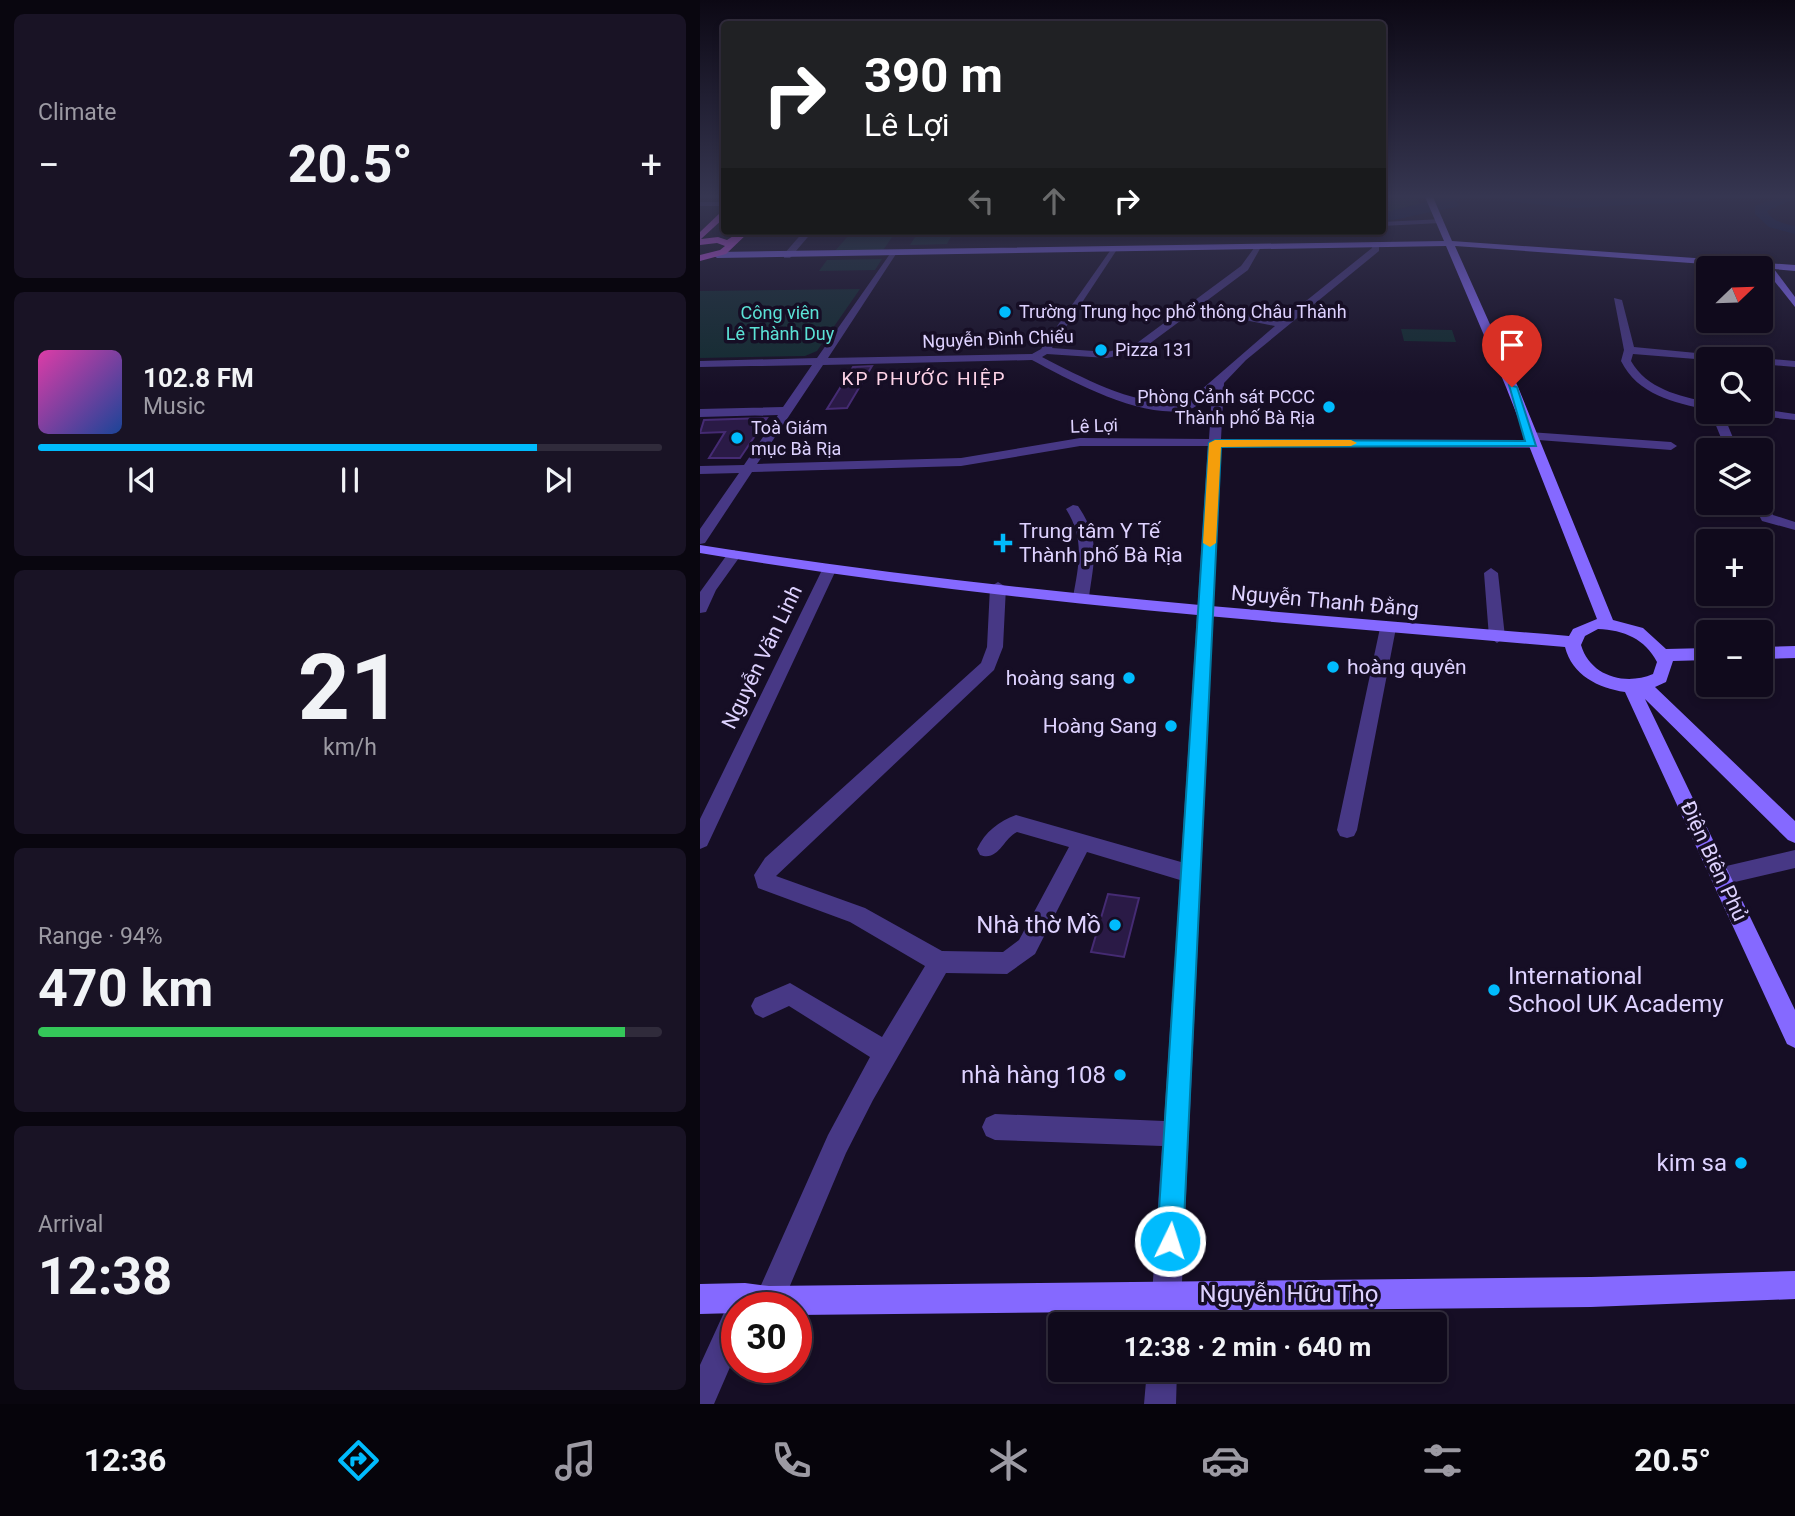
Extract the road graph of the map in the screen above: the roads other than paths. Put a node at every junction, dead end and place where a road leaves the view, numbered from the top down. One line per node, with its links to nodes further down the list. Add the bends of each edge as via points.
1 (886, 263): 16 (street)
2 (1104, 263): 14 (street)
3 (1248, 263): 11 (street, Nguyễn Đình Chiểu)
4 (1359, 263): 12 (street)
5 (1458, 263): 26 (street)
6 (1773, 266): 7 (street)
7 (1795, 268)
8 (1773, 274): 10 (street)
9 (1617, 300): 13 (street)
10 (1795, 304)
11 (1194, 307): 12 (street); 14 (street, Nguyễn Đình Chiểu, via 1122,354)
12 (1283, 325): 20 (street)
13 (1629, 349): 15 (street); 21 (street, via 1628,367 1646,384)
14 (1040, 354): 16 (street, Nguyễn Đình Chiểu); 20 (street, via 1088,385 1153,404 1189,406)
15 (1696, 355)
16 (818, 361): 18 (street, Nguyễn Đình Chiểu); 22 (street)
17 (1773, 362): 19 (street)
18 (700, 364)
19 (1795, 364)
20 (1217, 382): 27 (street)
21 (1696, 403)
22 (785, 411): 23 (street); 30 (street)
23 (700, 413)
24 (1773, 414): 25 (street)
25 (1794, 417)
26 (1531, 440): 27 (street, Lê Lợi); 28 (street, Lê Lợi); 43 (street)
27 (1215, 443): 30 (street, Lê Lợi, via 1080,442 961,462); 42 (street)
28 (1671, 446)
29 (700, 470): 30 (street, Lê Lợi)
30 (745, 470): 34 (street)
31 (1073, 509): 40 (street, via 1089,537)
32 (1766, 515): 33 (street)
33 (1795, 526)
34 (700, 540)
35 (700, 550): 36 (street, Nguyễn Thanh Đằng)
36 (734, 555): 37 (street, Nguyễn Thanh Đằng); 41 (street)
37 (829, 570): 39 (street, Nguyễn Thanh Đằng); 54 (street, Nguyễn Văn Linh)
38 (1491, 573): 45 (street)
39 (998, 587): 40 (street, Nguyễn Thanh Đằng); 60 (street, via 995,647 988,666 764,875 768,884 857,915)
40 (1081, 597): 42 (street, Nguyễn Thanh Đằng)
41 (700, 608)
42 (1206, 611): 44 (street, Nguyễn Thanh Đằng); 58 (street)
43 (1607, 624): 46 (street, via 1585,627); 50 (street, via 1639,632)
44 (1388, 628): 45 (street, Nguyễn Thanh Đằng); 52 (street)
45 (1497, 636): 46 (street, Nguyễn Thanh Đằng)
46 (1572, 642): 51 (street, via 1573,654 1587,671 1608,683)
47 (1795, 652): 48 (street)
48 (1773, 653)
49 (1696, 654): 50 (street)
50 (1662, 655): 51 (street, via 1664,673 1653,683)
51 (1637, 687): 53 (street); 59 (street, Điện Biên Phủ)
52 (1347, 830)
53 (1795, 834)
54 (700, 840)
55 (1081, 842): 56 (street, via 1016,823 1005,828); 58 (street); 60 (street, via 1018,957 989,965)
56 (987, 849)
57 (1795, 859): 59 (street)
58 (1192, 874): 65 (street)
59 (1722, 876): 62 (street, Điện Biên Phủ)
60 (940, 962): 63 (street)
61 (763, 1006): 63 (street, via 790,994)
62 (1795, 1036)
63 (887, 1054): 67 (street)
64 (995, 1127): 65 (street)
65 (1177, 1134): 68 (street)
66 (1795, 1285): 68 (street, Nguyễn Hữu Thọ, via 1591,1292)
67 (756, 1292)
68 (1167, 1295): 71 (street, Nguyễn Hữu Thọ); 72 (street)
69 (700, 1299): 70 (street, Nguyễn Hữu Thọ)
70 (721, 1302)
71 (812, 1304)
72 (1166, 1312)
73 (721, 1359): 75 (street)
74 (1161, 1382): 76 (street)
75 (700, 1400)
76 (1160, 1404)

